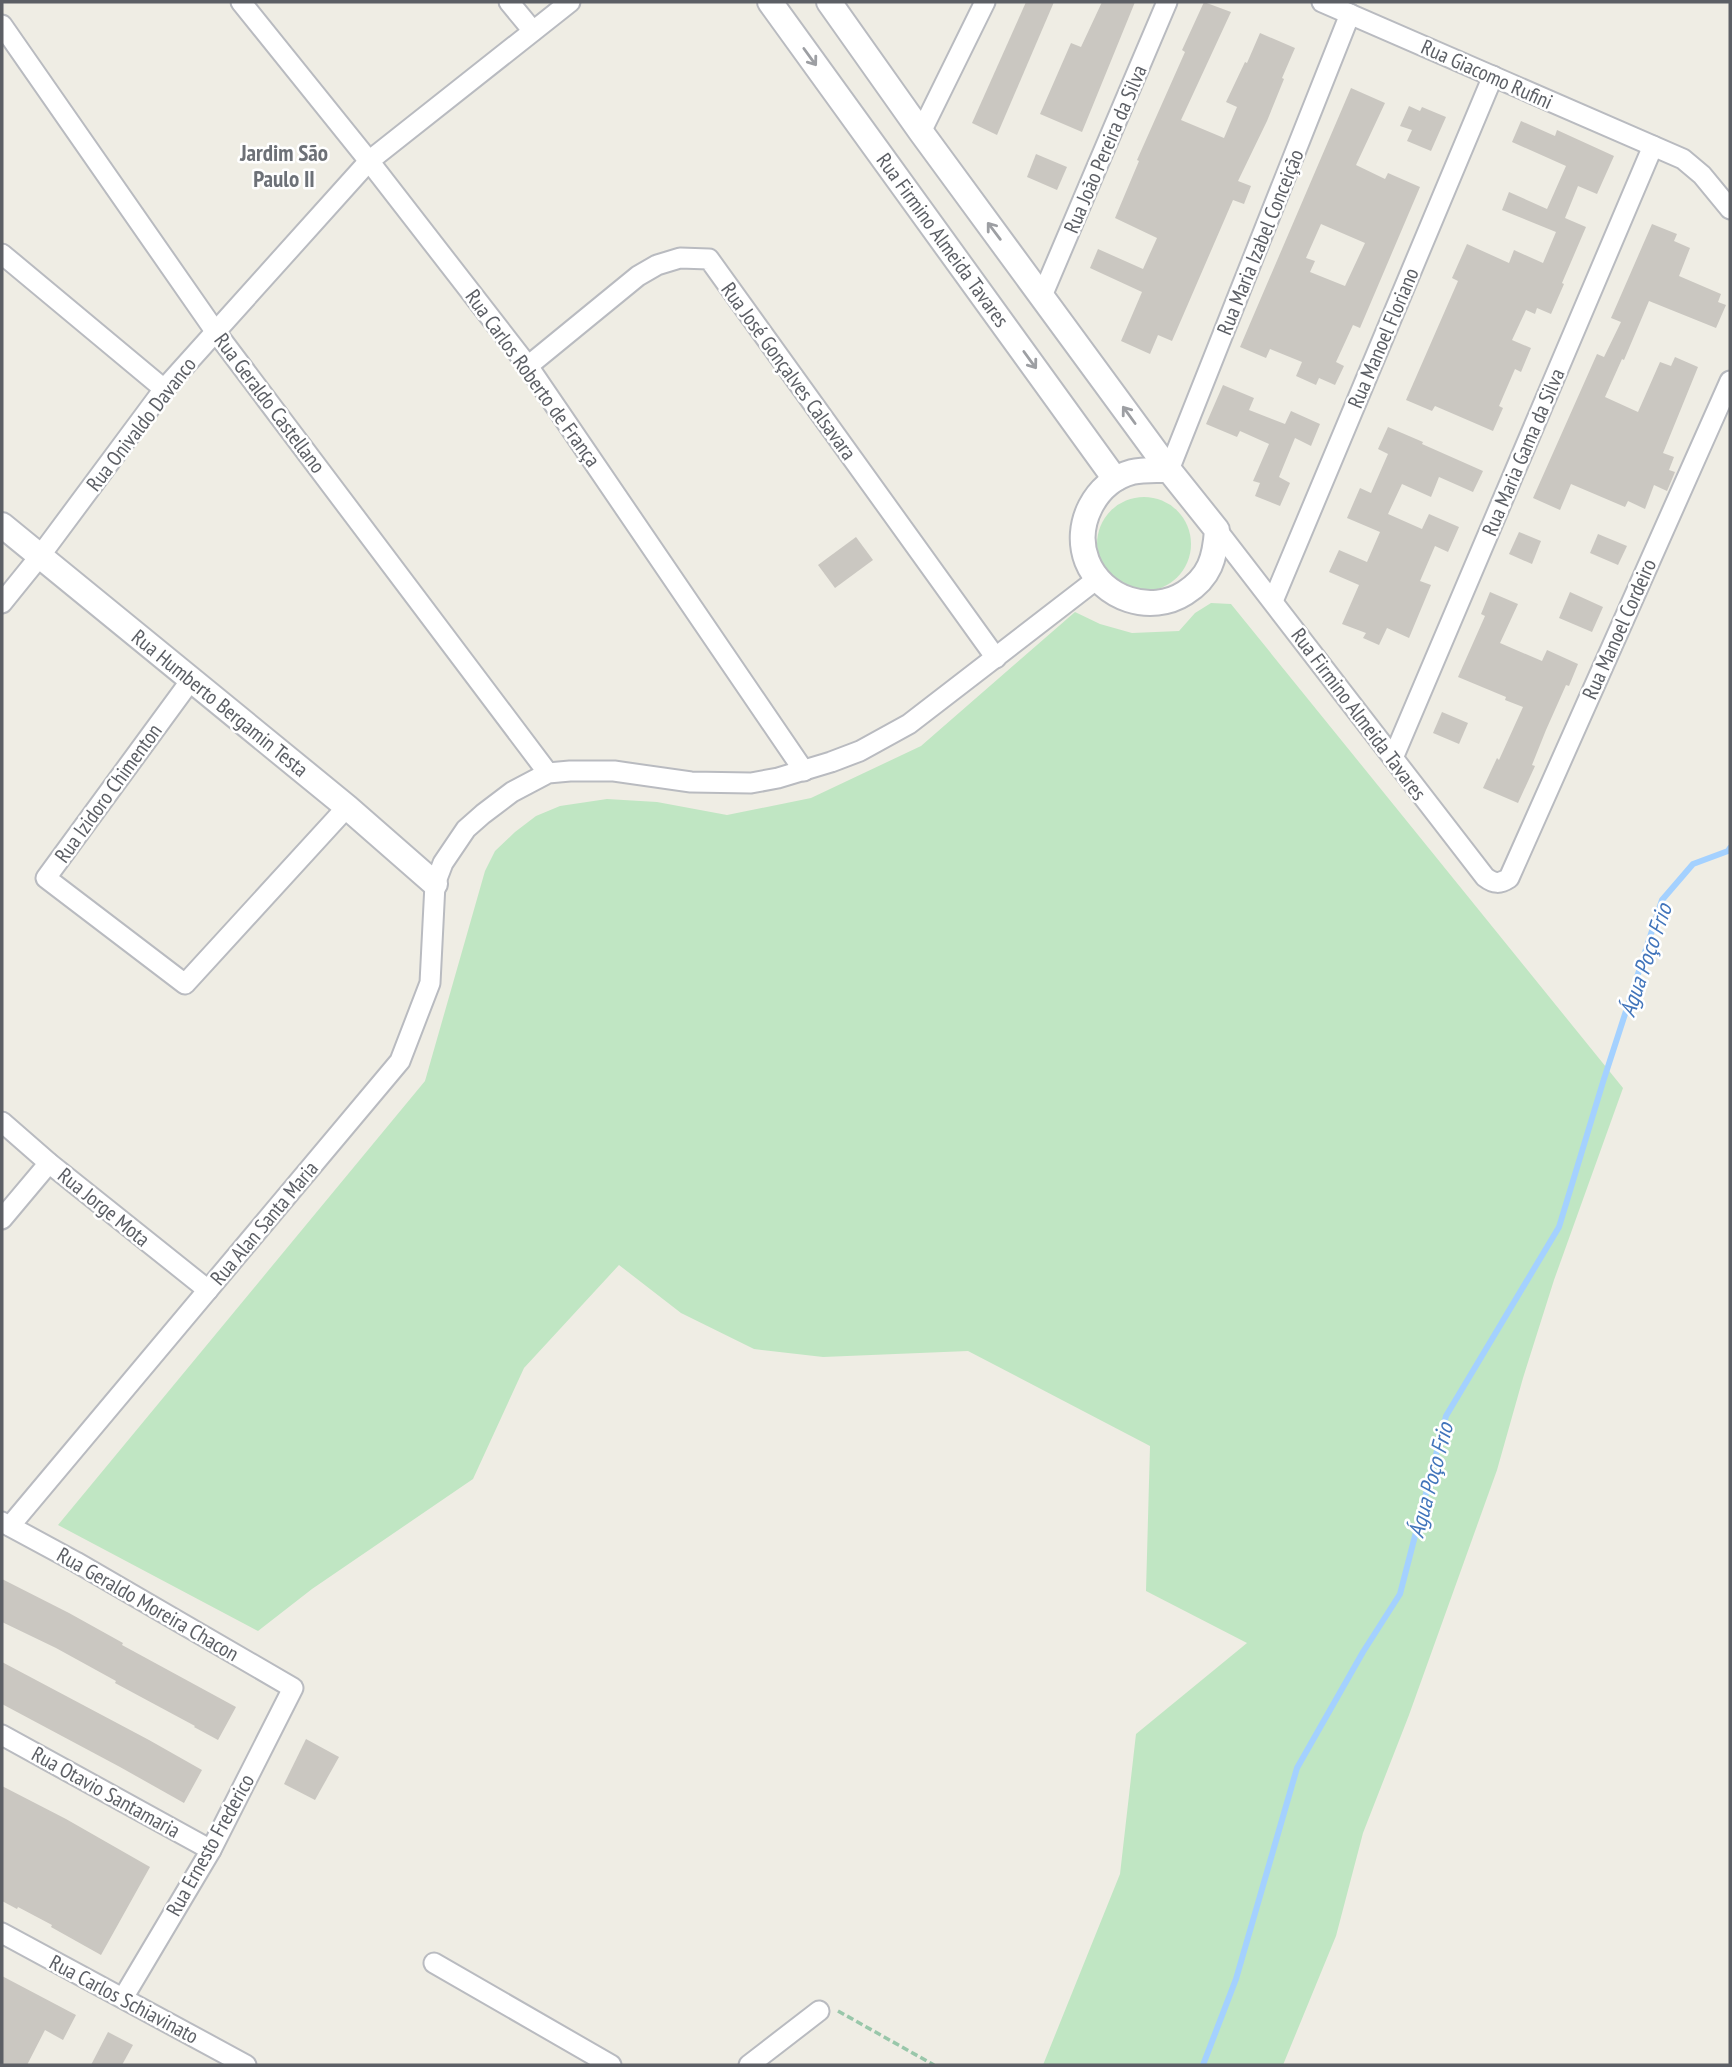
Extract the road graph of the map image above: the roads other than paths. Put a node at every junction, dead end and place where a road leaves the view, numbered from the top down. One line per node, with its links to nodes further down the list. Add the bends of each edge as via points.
1 (241, 2): 15 (street, Rua Carlos Roberto de França)
2 (509, 2): 11 (street)
3 (570, 2): 11 (street, Rua Onivaldo Davanco)
4 (770, 2): 24 (street, Rua Firmino Almeida Tavares, one-way to 24)
5 (830, 2): 13 (street, Rua Firmino Almeida Tavares)
6 (985, 2): 13 (street)
7 (1167, 2): 18 (street, Rua João Pereira da Silva)
8 (1322, 2): 9 (street, Rua Giacomo Rufini)
9 (1350, 14): 12 (street, Rua Giacomo Rufini); 23 (street, Rua Maria Izabel Conceição)
10 (2, 26): 19 (street, Rua Geraldo Castellano)
11 (533, 31): 15 (street, Rua Onivaldo Davanco)
12 (1493, 76): 14 (street, Rua Giacomo Rufini); 29 (street, Rua Manoel Floriano)
13 (921, 132): 18 (street, Rua Firmino Almeida Tavares, one-way to 13)
14 (1653, 146): 16 (street, via 1682,159 1702,175); 33 (street, Rua Maria Gama da Silva)
15 (369, 161): 19 (street, Rua Onivaldo Davanco); 20 (street, Rua Carlos Roberto de França)
16 (1730, 209)
17 (2, 254): 22 (street)
18 (1042, 296): 23 (street, Rua Firmino Almeida Tavares, one-way to 18)
19 (215, 331): 22 (street, Rua Onivaldo Davanco); 35 (street, Rua Geraldo Castellano)
20 (528, 366): 31 (street, Rua José Gonçalves Calsavara, via 638,276 680,258 709,259); 34 (street, Rua Carlos Roberto de França)
21 (1730, 381): 37 (street, Rua Manoel Cordeiro)
22 (164, 389): 27 (street, Rua Onivaldo Davanco)
23 (1169, 470): 24 (street, via 1133,471); 26 (street, Rua Firmino Almeida Tavares)
24 (1115, 479): 28 (street, via 1097,494 1086,514 1082,538)
25 (2, 524): 27 (street, Rua Humberto Bergamin Testa)
26 (1217, 530): 28 (street, via 1216,551 1208,571 1175,599 1155,604 1133,602); 29 (street, Rua Firmino Almeida Tavares)
27 (40, 556): 30 (street, Rua Onivaldo Davanco); 32 (street, Rua Humberto Bergamin Testa)
28 (1097, 579): 31 (street)
29 (1273, 601): 33 (street, Rua Firmino Almeida Tavares)
30 (2, 603)
31 (996, 658): 34 (street, via 885,739)
32 (191, 680): 36 (street, Rua Humberto Bergamin Testa); 36 (street, Rua Izidoro Chimenton, via 46,877 185,984)
33 (1393, 758): 37 (street, Rua Firmino Almeida Tavares, via 1485,877 1496,883)
34 (804, 771): 35 (street, via 751,783 691,782 614,771)
35 (548, 774): 38 (street, via 512,792 466,829)
36 (346, 807): 38 (street, Rua Humberto Bergamin Testa)
37 (1509, 878)
38 (435, 884): 42 (street, Rua Alan Santa Maria, via 430,983 400,1061)
39 (2, 1122): 40 (street, Rua Jorge Mota)
40 (49, 1163): 41 (street); 42 (street, Rua Jorge Mota)
41 (2, 1219)
42 (208, 1290): 43 (street, Rua Alan Santa Maria)
43 (6, 1524): 44 (street, Rua Geraldo Moreira Chacon)
44 (293, 1688): 46 (street, Rua Ernesto Frederico)
45 (2, 1735): 46 (street, Rua Otavio Santamaria)
46 (211, 1850): 49 (street, Rua Ernesto Frederico)
47 (2, 1933): 49 (street, Rua Carlos Schiavinato)
48 (434, 1963): 52 (street)
49 (123, 1998): 51 (street, Rua Carlos Schiavinato)
50 (819, 2011): 53 (street)
51 (246, 2065)
52 (611, 2065)
53 (748, 2065)

